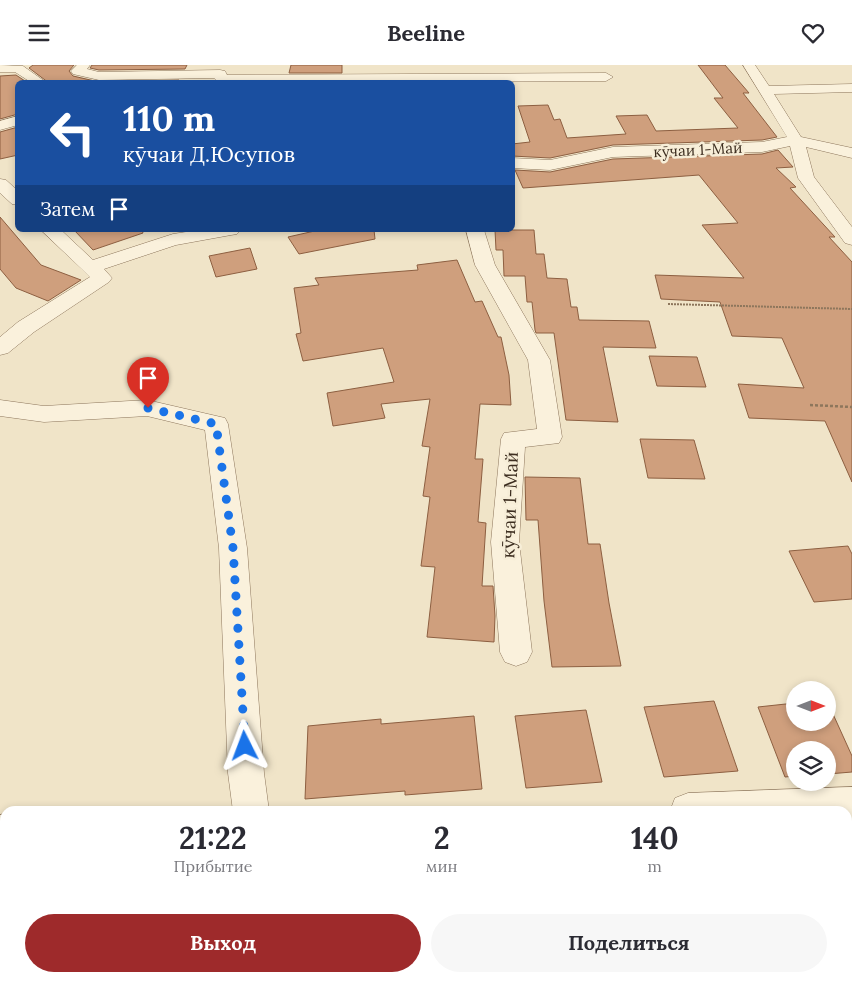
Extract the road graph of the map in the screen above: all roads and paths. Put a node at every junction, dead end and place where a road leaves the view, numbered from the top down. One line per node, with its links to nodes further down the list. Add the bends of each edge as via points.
1 (13, 65): 4 (street); 8 (street)
2 (342, 65): 7 (street)
3 (749, 65): 12 (street)
4 (0, 67)
5 (81, 68): 7 (street, via 99,76 220,74 221,79); 9 (street)
6 (606, 77): 10 (street)
7 (345, 79): 10 (street)
8 (38, 80)
9 (46, 80)
10 (430, 80)
11 (852, 88): 12 (street)
12 (765, 90): 15 (street)
13 (15, 121): 14 (street)
14 (0, 126)
15 (796, 140): 16 (street, кӯчаи 1-Май); 17 (street, кӯчаи 1-Май, via 762,147 613,152 550,165); 23 (street, via 806,177)
16 (852, 153)
17 (515, 163)
18 (0, 184): 19 (street)
19 (15, 197)
20 (52, 232): 24 (street)
21 (220, 232): 24 (street, via 173,241)
22 (476, 232): 31 (street, кӯчаи 1-Май, via 485,265 539,360 550,437 512,439 506,542)
23 (852, 239)
24 (90, 267): 27 (street, via 102,278)
25 (668, 304): 26 (path)
26 (852, 309)
27 (0, 347)
28 (810, 405): 29 (path)
29 (852, 407)
30 (0, 408): 33 (street, via 44,414 148,408 216,424 233,548)
31 (516, 652)
32 (852, 805): 34 (street)
33 (250, 806)
34 (800, 806)

